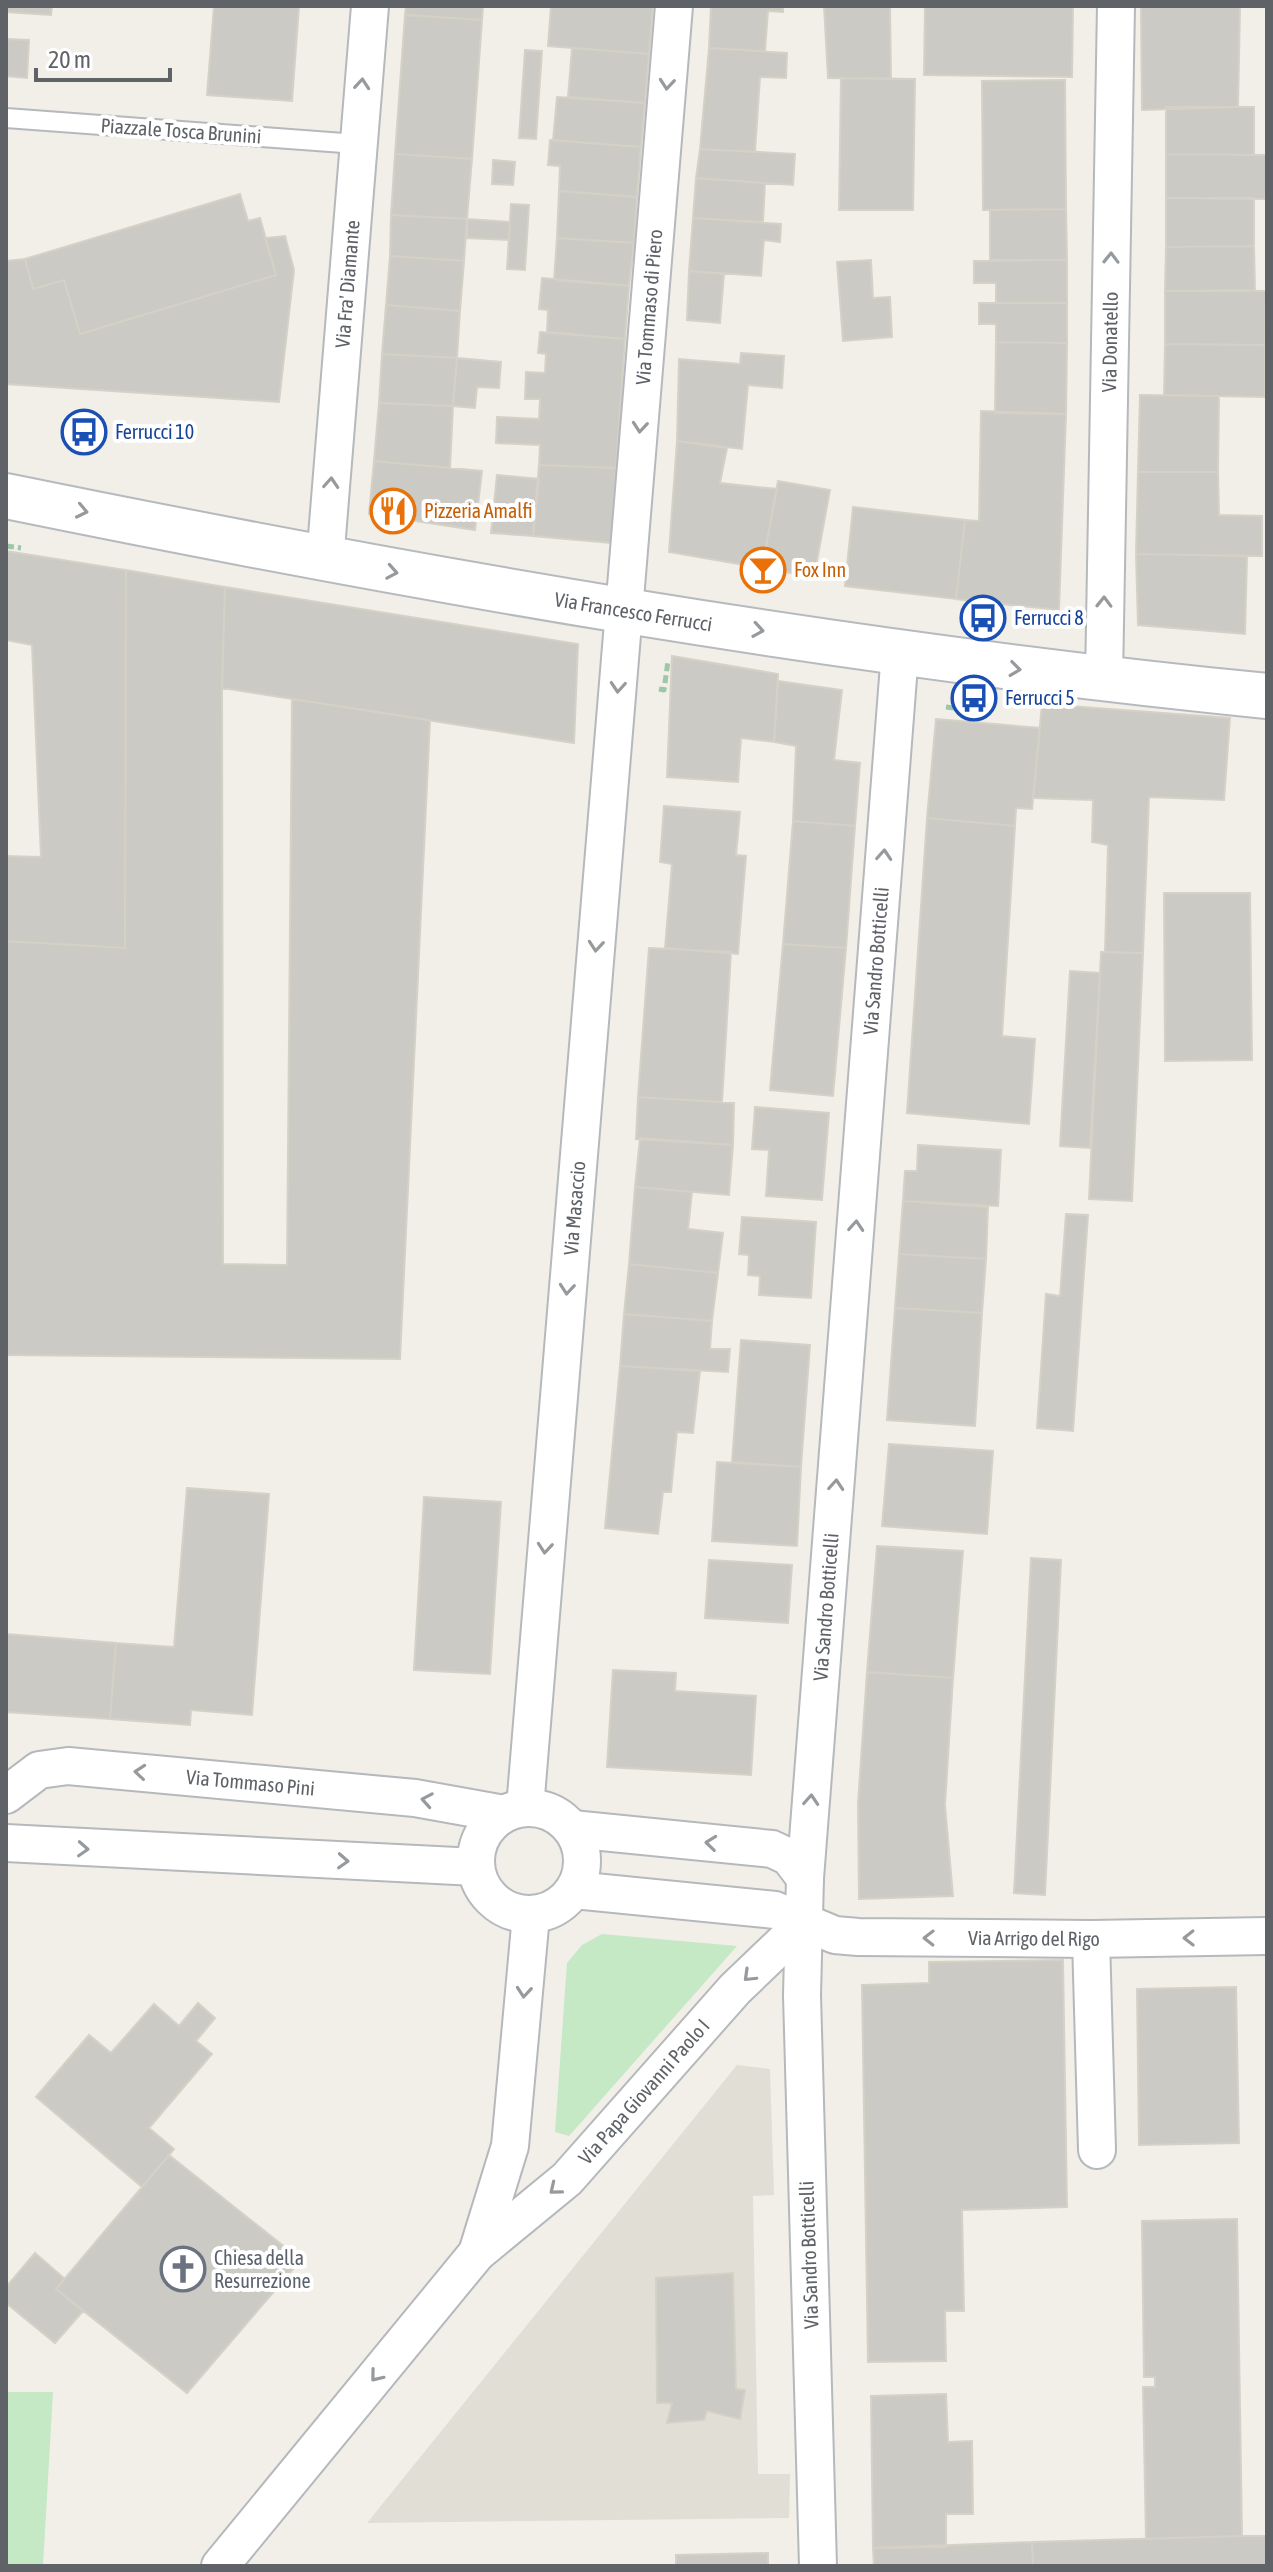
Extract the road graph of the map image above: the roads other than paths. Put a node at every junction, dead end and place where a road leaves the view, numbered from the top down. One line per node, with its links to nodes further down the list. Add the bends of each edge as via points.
1 (370, 6): 5 (street, Via Fra' Diamante, one-way to 1)
2 (674, 6): 8 (street, Via Tommaso di Piero, one-way to 8)
3 (1116, 6): 10 (street, Via Donatello, one-way to 3)
4 (6, 118): 5 (lane, Piazzale Tosca Brunini)
5 (357, 144): 7 (street, Via Fra' Diamante, one-way to 5)
6 (6, 496): 7 (street, Via Francesco Ferrucci, one-way to 7)
7 (325, 561): 8 (street, Via Francesco Ferrucci, one-way to 8)
8 (625, 609): 9 (street, Via Francesco Ferrucci, one-way to 9); 13 (street, Via Masaccio, one-way to 13)
9 (900, 652): 10 (street, Via Francesco Ferrucci, one-way to 10); 17 (street, Via Sandro Botticelli, one-way to 9)
10 (1104, 680): 11 (street, Via Francesco Ferrucci)
11 (1267, 696)
12 (6, 1795): 13 (street, Via Tommaso Pini, one-way to 12, via 68,1766 39,1770)
13 (514, 1811): 14 (street, Via Tommaso Pini, via 542,1809); 16 (street, via 482,1836)
14 (572, 1829): 17 (street, Via Tommaso Pini, one-way to 14, via 789,1857 772,1849); 18 (street, via 582,1859)
15 (6, 1843): 16 (street, one-way to 16)
16 (476, 1867): 19 (street, via 488,1896 500,1907)
17 (805, 1878): 20 (street, Via Sandro Botticelli)
18 (574, 1890): 19 (street, via 563,1903); 20 (street, via 775,1910)
19 (531, 1915): 24 (street, Via Papa Giovanni Paolo I, one-way to 24, via 510,2146)
20 (805, 1922): 22 (street, Via Arrigo del Rigo, one-way to 20, via 858,1937 835,1935); 24 (street, Via Papa Giovanni Paolo I, one-way to 24, via 735,1989 567,2179); 26 (street, Via Sandro Botticelli, via 802,1995)
21 (1267, 1936): 22 (street, Via Arrigo del Rigo, one-way to 22)
22 (1091, 1939): 23 (street)
23 (1097, 2150)
24 (477, 2253): 25 (street, Via Papa Giovanni Paolo I, one-way to 25)
25 (220, 2566)
26 (818, 2566)

